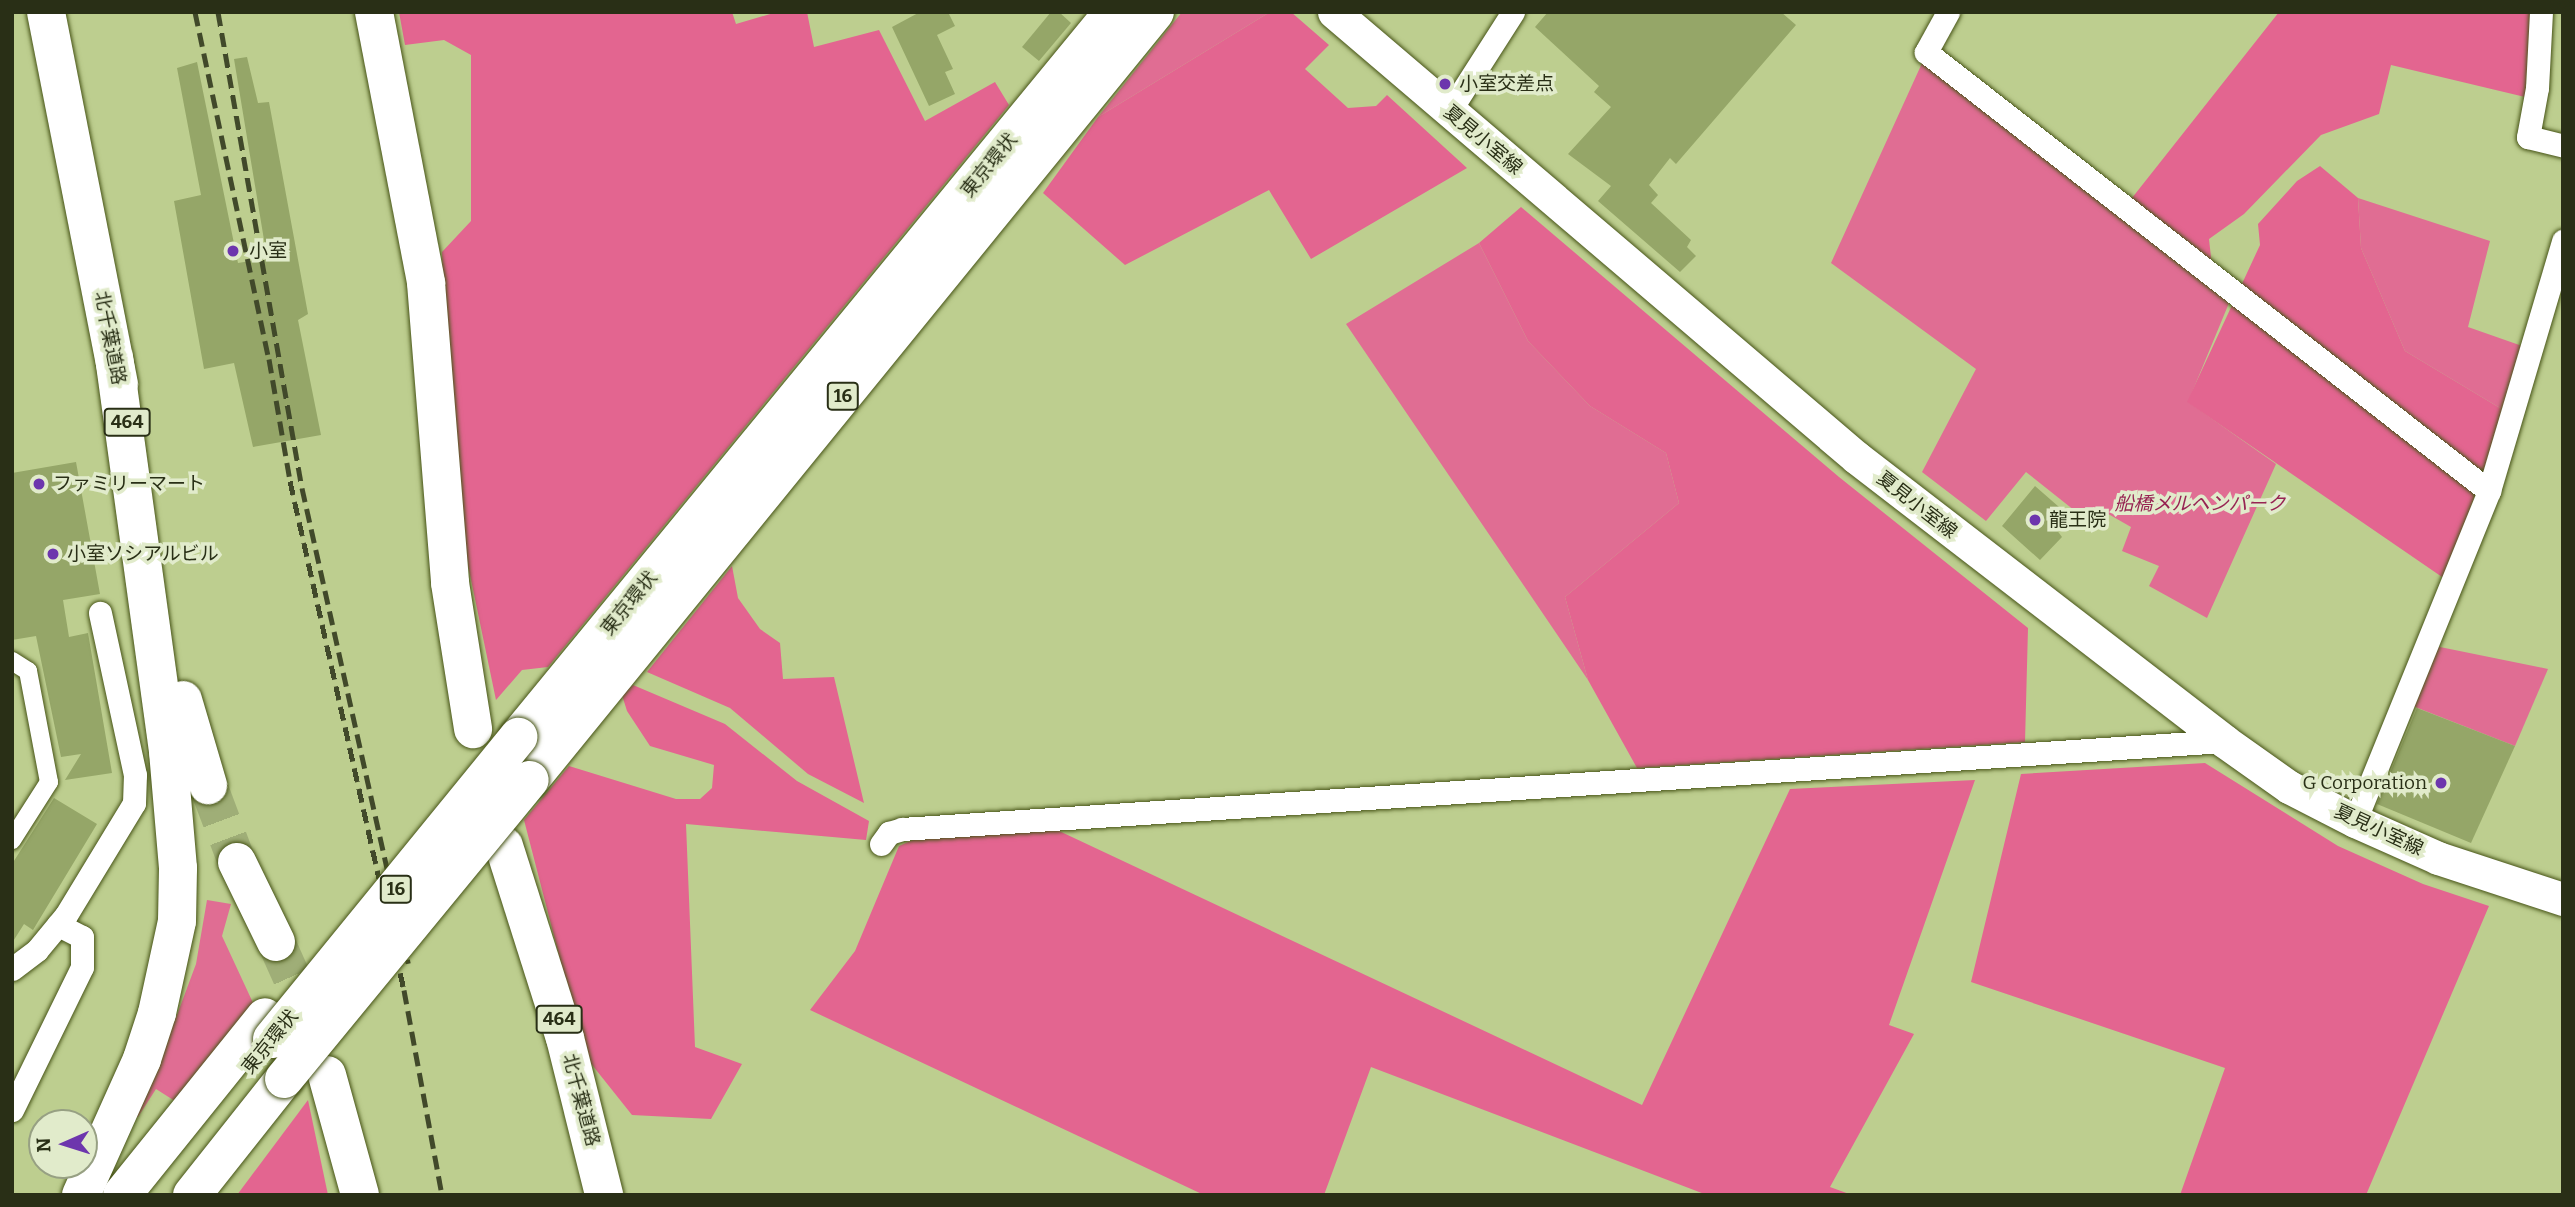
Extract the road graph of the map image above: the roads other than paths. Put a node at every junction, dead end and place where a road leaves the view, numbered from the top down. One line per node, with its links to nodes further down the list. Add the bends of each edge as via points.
1 (46, 12): 12 (highway, 北千葉道路 / 464)
2 (374, 12): 16 (highway, via 426,283 450,583)
3 (1113, 12): 28 (highway, 東京環状 / 16, bridge, via 596,643)
4 (1155, 12): 30 (highway, 東京環状 / 16, bridge)
5 (1334, 12): 9 (main road, 夏見小室線)
6 (1513, 12): 9 (street)
7 (1948, 12): 13 (street, via 1926,52)
8 (2541, 12): 10 (street, via 2537,88 2528,137)
9 (1450, 112): 17 (main road, 夏見小室線, via 1857,458)
10 (2563, 146)
11 (2563, 241): 13 (street)
12 (114, 358): 18 (highway, 北千葉道路 / 464, via 173,662); 31 (highway, via 169,751 178,868 177,922 146,1048)
13 (2489, 491): 19 (street)
14 (100, 613): 25 (street, via 136,793 118,833)
15 (12, 661): 20 (street, via 28,671 48,782)
16 (473, 729)
17 (2224, 741): 19 (main road, 夏見小室線, via 2289,787); 21 (street, via 902,828 889,833)
18 (208, 785)
19 (2356, 821): 24 (main road, 夏見小室線, via 2438,858)
20 (12, 840)
21 (881, 844)
22 (504, 846): 38 (highway, 北千葉道路 / 464, via 565,1038)
23 (237, 862): 26 (highway)
24 (2563, 899)
25 (58, 925): 27 (street); 29 (street, via 82,937 82,967)
26 (276, 942)
27 (12, 969)
28 (269, 1028): 32 (highway); 33 (highway, 東京環状 / 16)
29 (12, 1110)
30 (257, 1111): 34 (highway, 東京環状 / 16); 35 (highway, via 237,1164)
31 (81, 1195)
32 (122, 1195)
33 (146, 1195)
34 (192, 1195)
35 (212, 1195)
36 (341, 1195): 37 (highway, via 327,1076)
37 (360, 1195)
38 (604, 1195)

